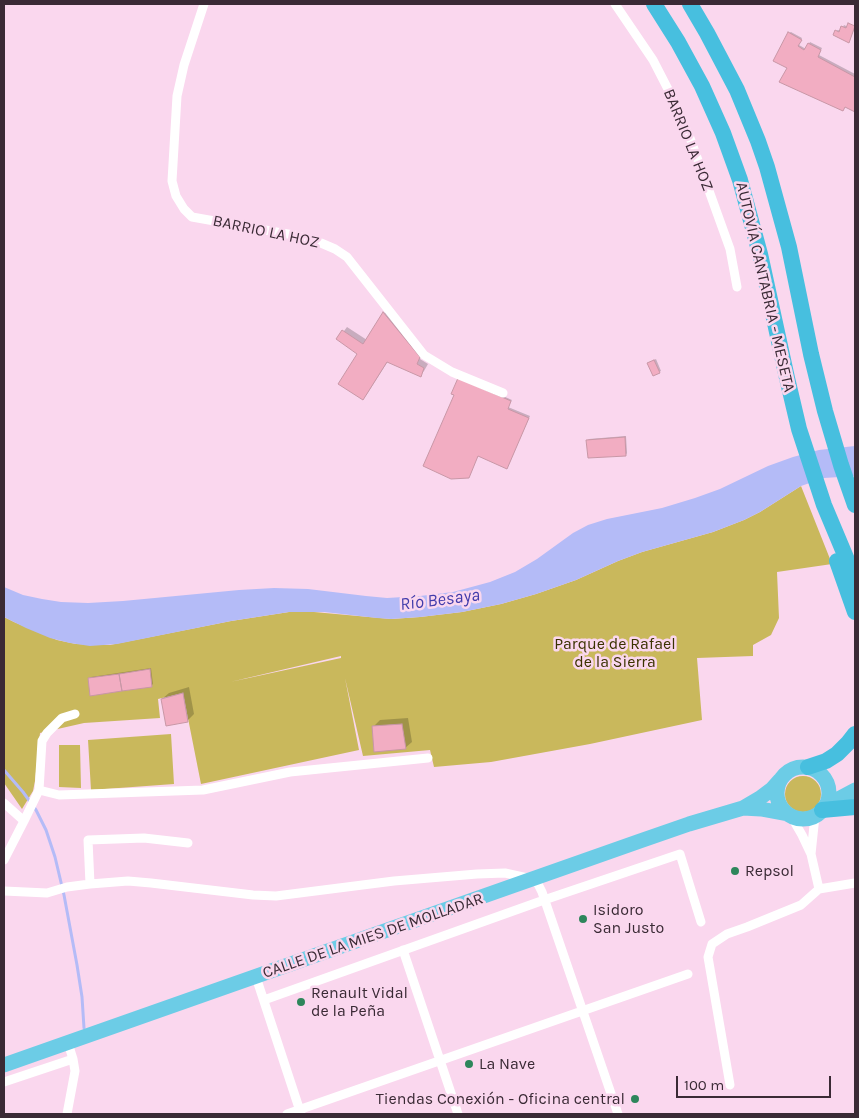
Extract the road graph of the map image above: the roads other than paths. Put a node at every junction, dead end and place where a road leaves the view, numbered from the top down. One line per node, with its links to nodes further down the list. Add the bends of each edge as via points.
1 (204, 4): 7 (street, BARRIO LA HOZ, via 177,96 172,181 184,209 192,217 299,236 335,249 347,257 424,355 452,372)
2 (615, 4): 5 (street, BARRIO LA HOZ, via 654,60 690,138 730,249)
3 (654, 4): 10 (highway, AUTOVÍA CANTABRIA - MESETA, via 690,62 740,180 754,229 752,252 806,480)
4 (690, 4): 6 (highway, AUTOVÍA CANTABRIA - MESETA, via 724,65 758,141 790,247)
5 (737, 287)
6 (824, 390): 8 (highway); 9 (highway, AUTOVÍA CANTABRIA - MESETA, via 840,466)
7 (504, 393)
8 (855, 481)
9 (855, 505)
10 (842, 562): 11 (highway); 12 (highway)
11 (855, 579)
12 (855, 612)
13 (76, 714): 20 (street, via 62,718 42,740)
14 (855, 734): 16 (highway, via 837,754)
15 (428, 758): 20 (street, via 290,772 203,790)
16 (808, 767): 17 (highway); 18 (highway, via 792,769)
17 (825, 778): 19 (highway); 24 (highway, via 829,795)
18 (780, 780): 23 (highway, CALLE DE LA MIES DE MOLLADAR); 25 (highway, via 778,801)
19 (855, 788): 24 (highway)
20 (38, 793): 26 (street)
21 (4, 803): 26 (street)
22 (855, 807): 24 (highway)
23 (743, 808): 25 (highway, CALLE DE LA MIES DE MOLLADAR); 30 (highway, CALLE DE LA MIES DE MOLLADAR)
24 (821, 810): 25 (highway, via 803,819); 28 (street)
25 (789, 815): 28 (street)
26 (24, 821): 29 (street)
27 (188, 842): 31 (street, via 144,838 88,840)
28 (810, 854): 33 (street)
29 (4, 860)
30 (532, 879): 31 (street, via 505,873 477,874 276,896 253,896 151,882); 35 (street, via 538,884); 39 (highway, CALLE DE LA MIES DE MOLLADAR)
31 (90, 884): 34 (street, via 47,893)
32 (855, 884): 33 (street)
33 (819, 889): 47 (street, via 801,906 727,934 712,944 708,957)
34 (4, 891)
35 (544, 900): 36 (street, via 680,854); 37 (street); 41 (street)
36 (701, 922)
37 (403, 950): 40 (street); 44 (street)
38 (688, 974): 41 (street)
39 (256, 977): 40 (street); 42 (highway, CALLE DE LA MIES DE MOLLADAR)
40 (264, 1000): 48 (street)
41 (582, 1011): 44 (street); 52 (street)
42 (68, 1043): 43 (street); 45 (highway, CALLE DE LA MIES DE MOLLADAR)
43 (73, 1059): 46 (street); 49 (street, via 75,1071)
44 (440, 1061): 48 (street); 51 (street)
45 (4, 1065)
46 (4, 1082)
47 (730, 1085)
48 (300, 1112): 50 (street)
49 (67, 1114)
50 (287, 1114)
51 (458, 1114)
52 (618, 1114)

